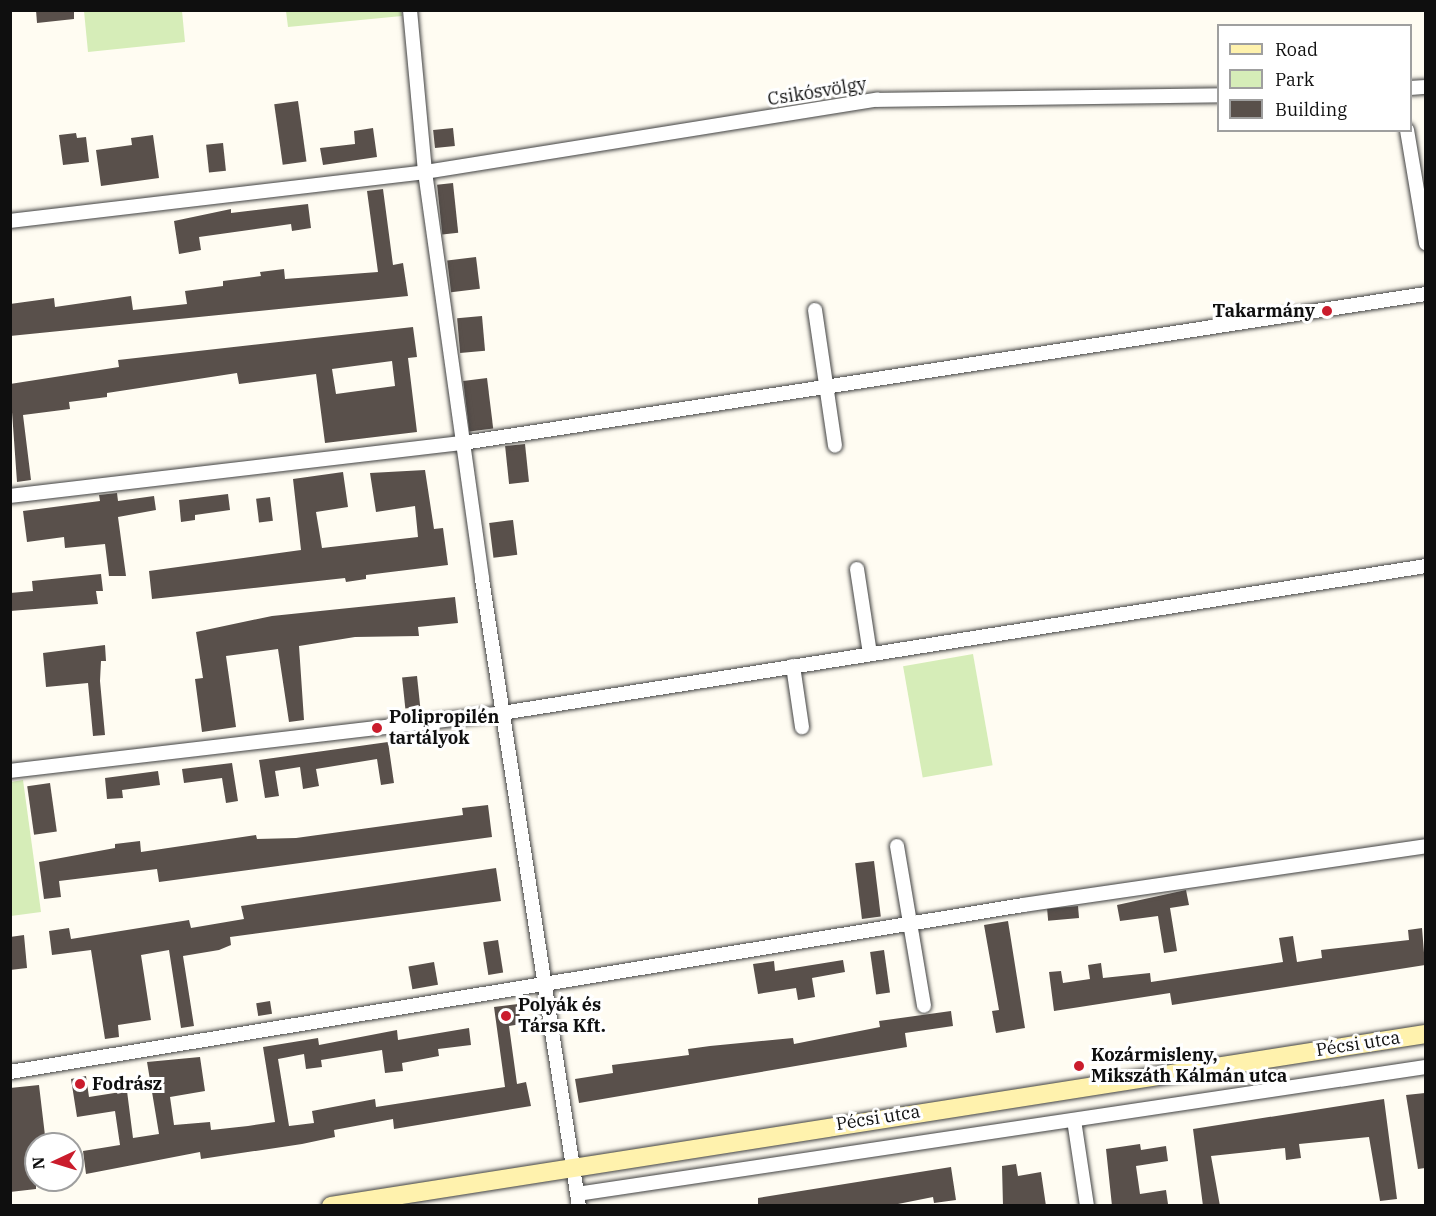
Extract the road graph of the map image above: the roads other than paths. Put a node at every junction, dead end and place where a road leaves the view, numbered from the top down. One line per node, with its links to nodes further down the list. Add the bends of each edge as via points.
1 (410, 10): 4 (street)
2 (1217, 95): 4 (street, Csikósvölgy, via 877,100)
3 (1407, 132): 6 (street)
4 (425, 172): 5 (street, Csikósvölgy); 10 (street)
5 (10, 221)
6 (1425, 243)
7 (1425, 294): 9 (street)
8 (815, 310): 9 (street)
9 (825, 387): 10 (street); 11 (street)
10 (463, 443): 12 (street); 17 (street)
11 (835, 446)
12 (10, 496)
13 (1425, 566): 15 (street)
14 (857, 569): 15 (street)
15 (870, 654): 16 (street)
16 (793, 666): 17 (street); 18 (street)
17 (502, 713): 19 (street); 23 (street)
18 (802, 727)
19 (10, 771)
20 (897, 846): 22 (street)
21 (1425, 846): 22 (street)
22 (910, 924): 23 (street); 24 (street)
23 (543, 984): 27 (street); 29 (street)
24 (924, 1006)
25 (1425, 1034): 29 (main road, Pécsi utca)
26 (1425, 1066): 28 (street)
27 (10, 1072)
28 (1074, 1120): 30 (street); 32 (street)
29 (572, 1166): 30 (street); 31 (main road, Pécsi utca)
30 (578, 1200)
31 (331, 1206)
32 (1087, 1206)

